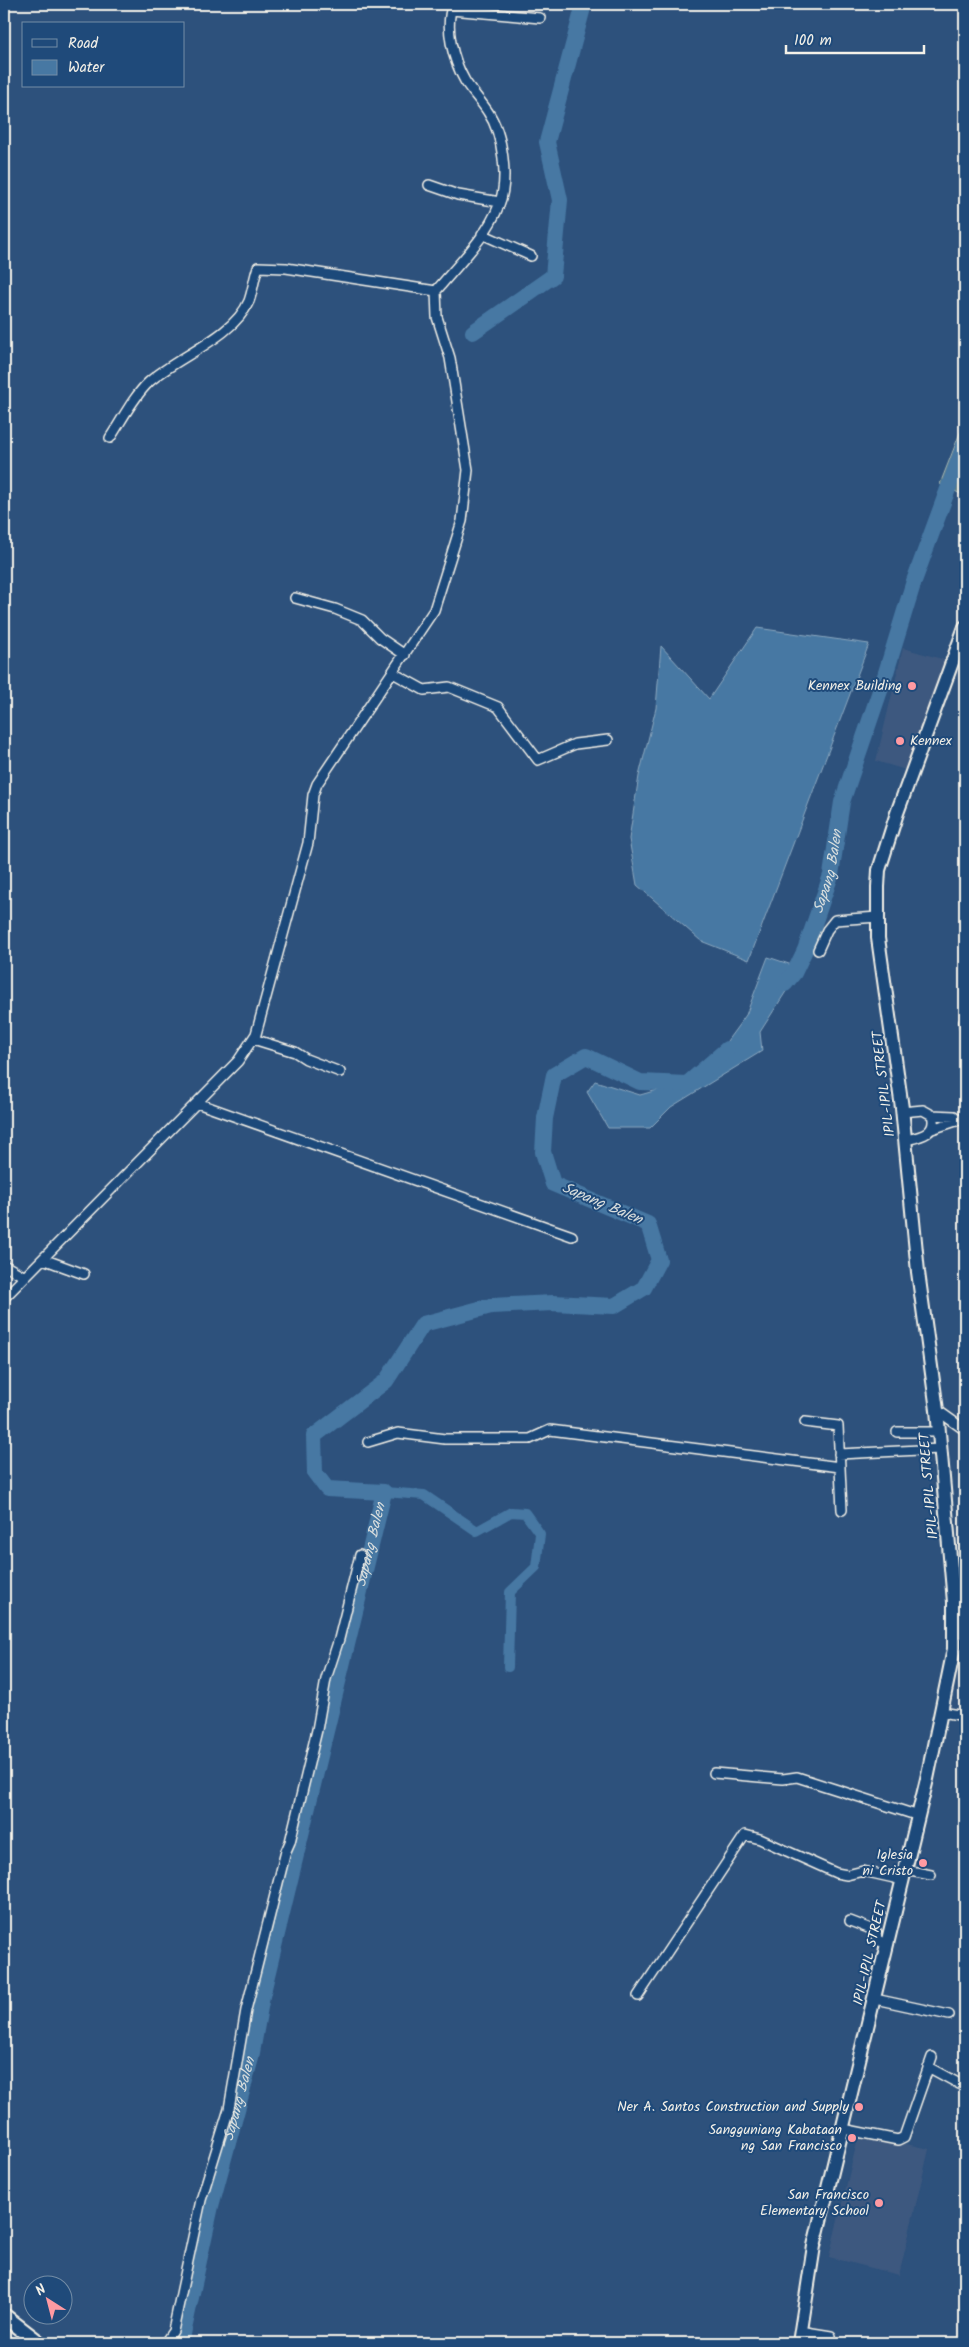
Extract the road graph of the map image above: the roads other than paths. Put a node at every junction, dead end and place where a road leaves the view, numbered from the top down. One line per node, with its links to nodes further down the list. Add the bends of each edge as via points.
1 (452, 7): 2 (street); 4 (street, via 451,41 456,60 465,81 489,112 503,152 504,184)
2 (540, 18)
3 (430, 185): 4 (street, via 458,195)
4 (500, 202): 5 (street)
5 (482, 234): 6 (street); 7 (street)
6 (531, 256)
7 (436, 291): 8 (street, via 286,268 258,268 243,311 211,342 174,362 148,383); 11 (street, via 437,317 450,358 468,483 462,521 442,590 434,610)
8 (110, 438)
9 (295, 598): 11 (street, via 362,620 380,638)
10 (965, 627): 14 (street, IPIL-IPIL STREET, via 886,848 878,879)
11 (405, 655): 12 (street)
12 (392, 673): 13 (street, via 424,690 449,688 498,707 538,760 575,744); 16 (street, via 313,794 308,843 283,942)
13 (608, 740)
14 (878, 917): 15 (street, via 835,920); 19 (street, IPIL-IPIL STREET, via 878,938)
15 (818, 950)
16 (253, 1039): 17 (street, via 295,1052); 18 (street, via 238,1061)
17 (340, 1072)
18 (197, 1103): 24 (street); 25 (street)
19 (902, 1112): 20 (street, via 923,1110); 23 (street, IPIL-IPIL STREET)
20 (932, 1116): 21 (street, via 954,1116); 22 (street)
21 (962, 1120): 22 (street)
22 (932, 1130): 23 (street)
23 (906, 1140): 30 (street, IPIL-IPIL STREET, via 918,1272)
24 (572, 1236)
25 (43, 1259): 27 (street); 28 (street)
26 (4, 1265): 28 (street)
27 (84, 1274)
28 (25, 1277): 29 (street)
29 (4, 1298)
30 (937, 1410): 32 (street); 34 (street, IPIL-IPIL STREET)
31 (805, 1422): 37 (street, via 838,1426)
32 (965, 1430)
33 (897, 1432): 34 (street)
34 (939, 1432): 36 (street, IPIL-IPIL STREET)
35 (368, 1442): 38 (street, via 398,1433 445,1439 530,1439 550,1430)
36 (940, 1449): 37 (street); 41 (street, IPIL-IPIL STREET, via 955,1623 954,1649)
37 (839, 1454): 38 (street)
38 (840, 1467): 39 (street)
39 (842, 1510)
40 (360, 1555): 60 (street, via 326,1679 290,1842 261,1946 229,2109 201,2200 173,2331)
41 (942, 1712): 42 (street); 44 (street, IPIL-IPIL STREET)
42 (965, 1716)
43 (714, 1773): 44 (street, via 783,1779 797,1777)
44 (919, 1816): 45 (street, IPIL-IPIL STREET)
45 (904, 1875): 46 (street); 48 (street, IPIL-IPIL STREET); 49 (street, via 863,1871 847,1875 836,1873 745,1835)
46 (930, 1875)
47 (850, 1921): 48 (street, via 876,1931 877,1940)
48 (887, 1944): 50 (street, IPIL-IPIL STREET)
49 (638, 1996)
50 (875, 1999): 51 (street); 55 (street, IPIL-IPIL STREET)
51 (949, 2015)
52 (932, 2057): 53 (street)
53 (928, 2067): 54 (street); 55 (street, via 904,2137)
54 (965, 2087)
55 (843, 2129): 58 (street, IPIL-IPIL STREET, via 814,2246)
56 (4, 2316): 59 (main road)
57 (831, 2336): 58 (street)
58 (799, 2337)
59 (38, 2343)
60 (165, 2343)

